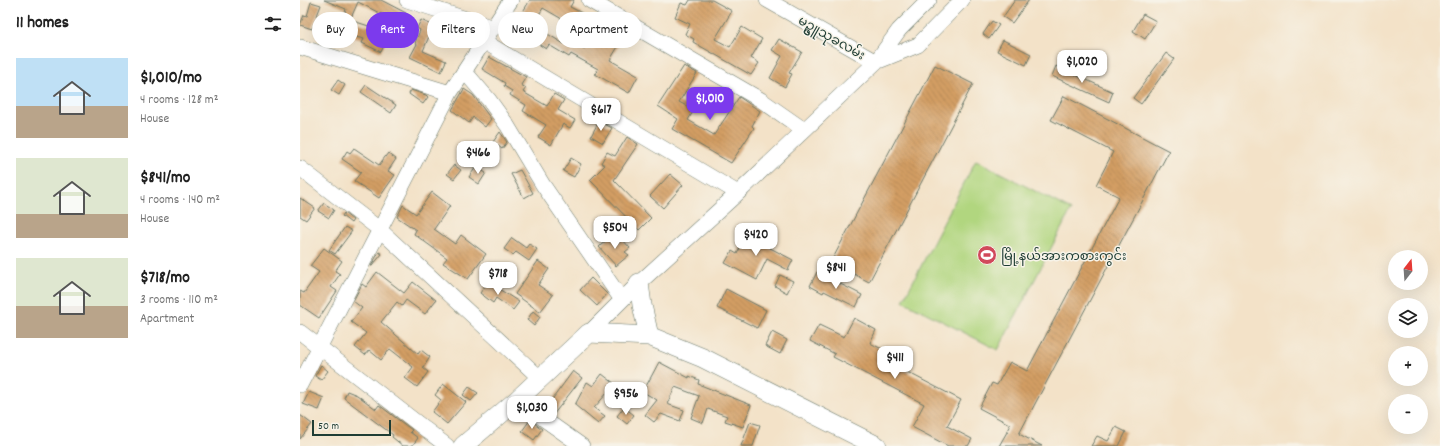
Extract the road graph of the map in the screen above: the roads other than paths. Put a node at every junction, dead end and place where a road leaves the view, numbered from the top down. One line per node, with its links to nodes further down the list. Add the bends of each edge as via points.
1 (407, 0): 7 (street)
2 (511, 0): 7 (street)
3 (589, 0): 15 (street, via 762,100)
4 (767, 0): 12 (street, မဥ္ဇူသုခလမ်း)
5 (929, 0): 12 (street, via 899,30)
6 (962, 0): 12 (street, via 918,45)
7 (494, 28): 8 (street)
8 (490, 34)
9 (490, 45): 17 (street)
10 (300, 47): 14 (street)
11 (481, 48): 13 (street)
12 (876, 62): 15 (street)
13 (465, 72): 14 (street); 20 (street, via 494,106 543,186)
14 (450, 93): 18 (street)
15 (804, 130): 17 (street)
16 (300, 168): 18 (street)
17 (738, 193): 19 (street)
18 (379, 229): 24 (street); 25 (street)
19 (639, 283): 20 (street); 23 (main road)
20 (622, 300): 22 (street)
21 (300, 332): 24 (street)
22 (589, 333): 23 (main road); 25 (main road)
23 (649, 336): 31 (main road, via 703,358)
24 (320, 346): 26 (street); 28 (street)
25 (541, 379): 27 (main road)
26 (300, 385)
27 (517, 400): 29 (main road); 30 (street)
28 (447, 446)
29 (463, 446)
30 (582, 446)
31 (877, 446)

